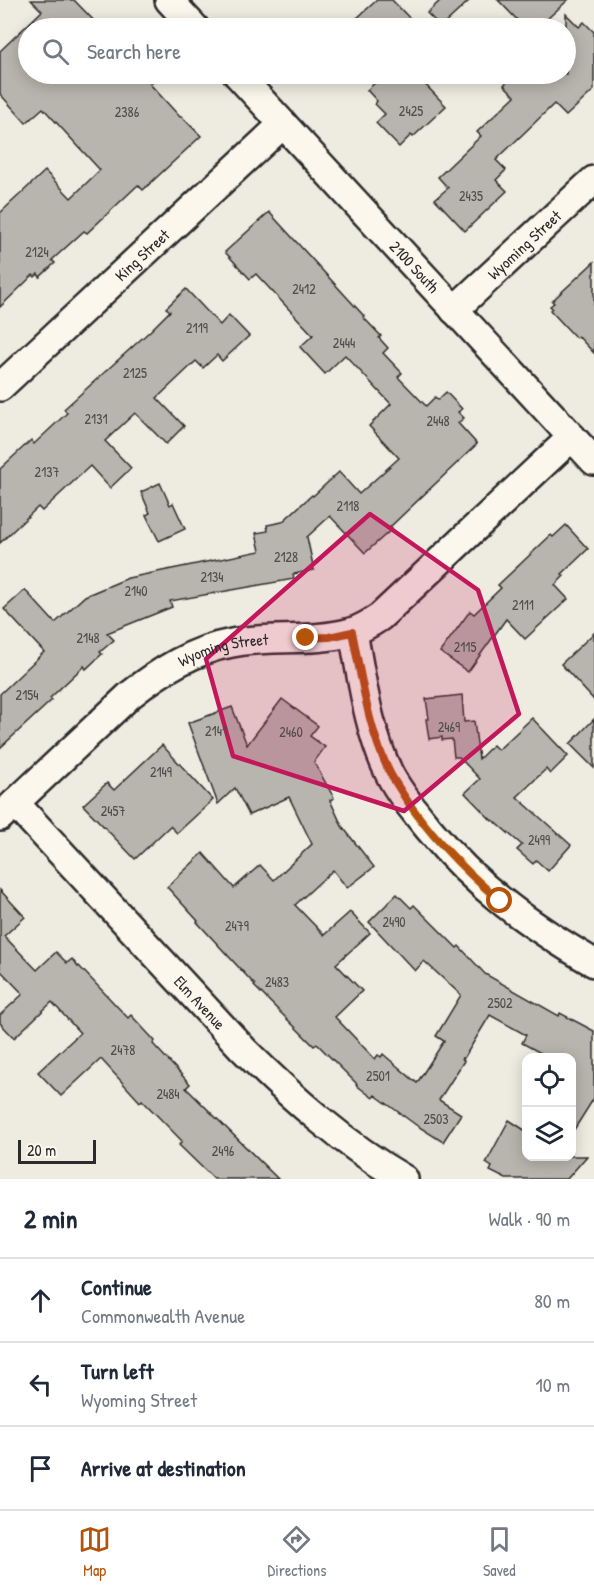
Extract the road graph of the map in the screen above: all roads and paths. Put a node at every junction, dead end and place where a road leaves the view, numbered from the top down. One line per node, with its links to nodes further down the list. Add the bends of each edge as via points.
1 (169, 0): 2 (street)
2 (186, 18)
3 (246, 84): 4 (street, 2100 South)
4 (283, 124): 6 (street, 2100 South); 7 (street, King Street)
5 (594, 180): 6 (street, Wyoming Street)
6 (454, 310): 8 (street, 2100 South)
7 (0, 387)
8 (572, 437): 9 (street, 2100 South); 10 (street, Wyoming Street, via 391,608)
9 (594, 461)
10 (352, 632): 11 (street, Wyoming Street, via 231,643 201,651 175,664 130,695); 12 (street, via 377,743 390,774 414,811 470,875 500,901)
11 (7, 810): 13 (street, Elm Avenue, via 271,1077 326,1125)
12 (594, 963)
13 (404, 1179)

